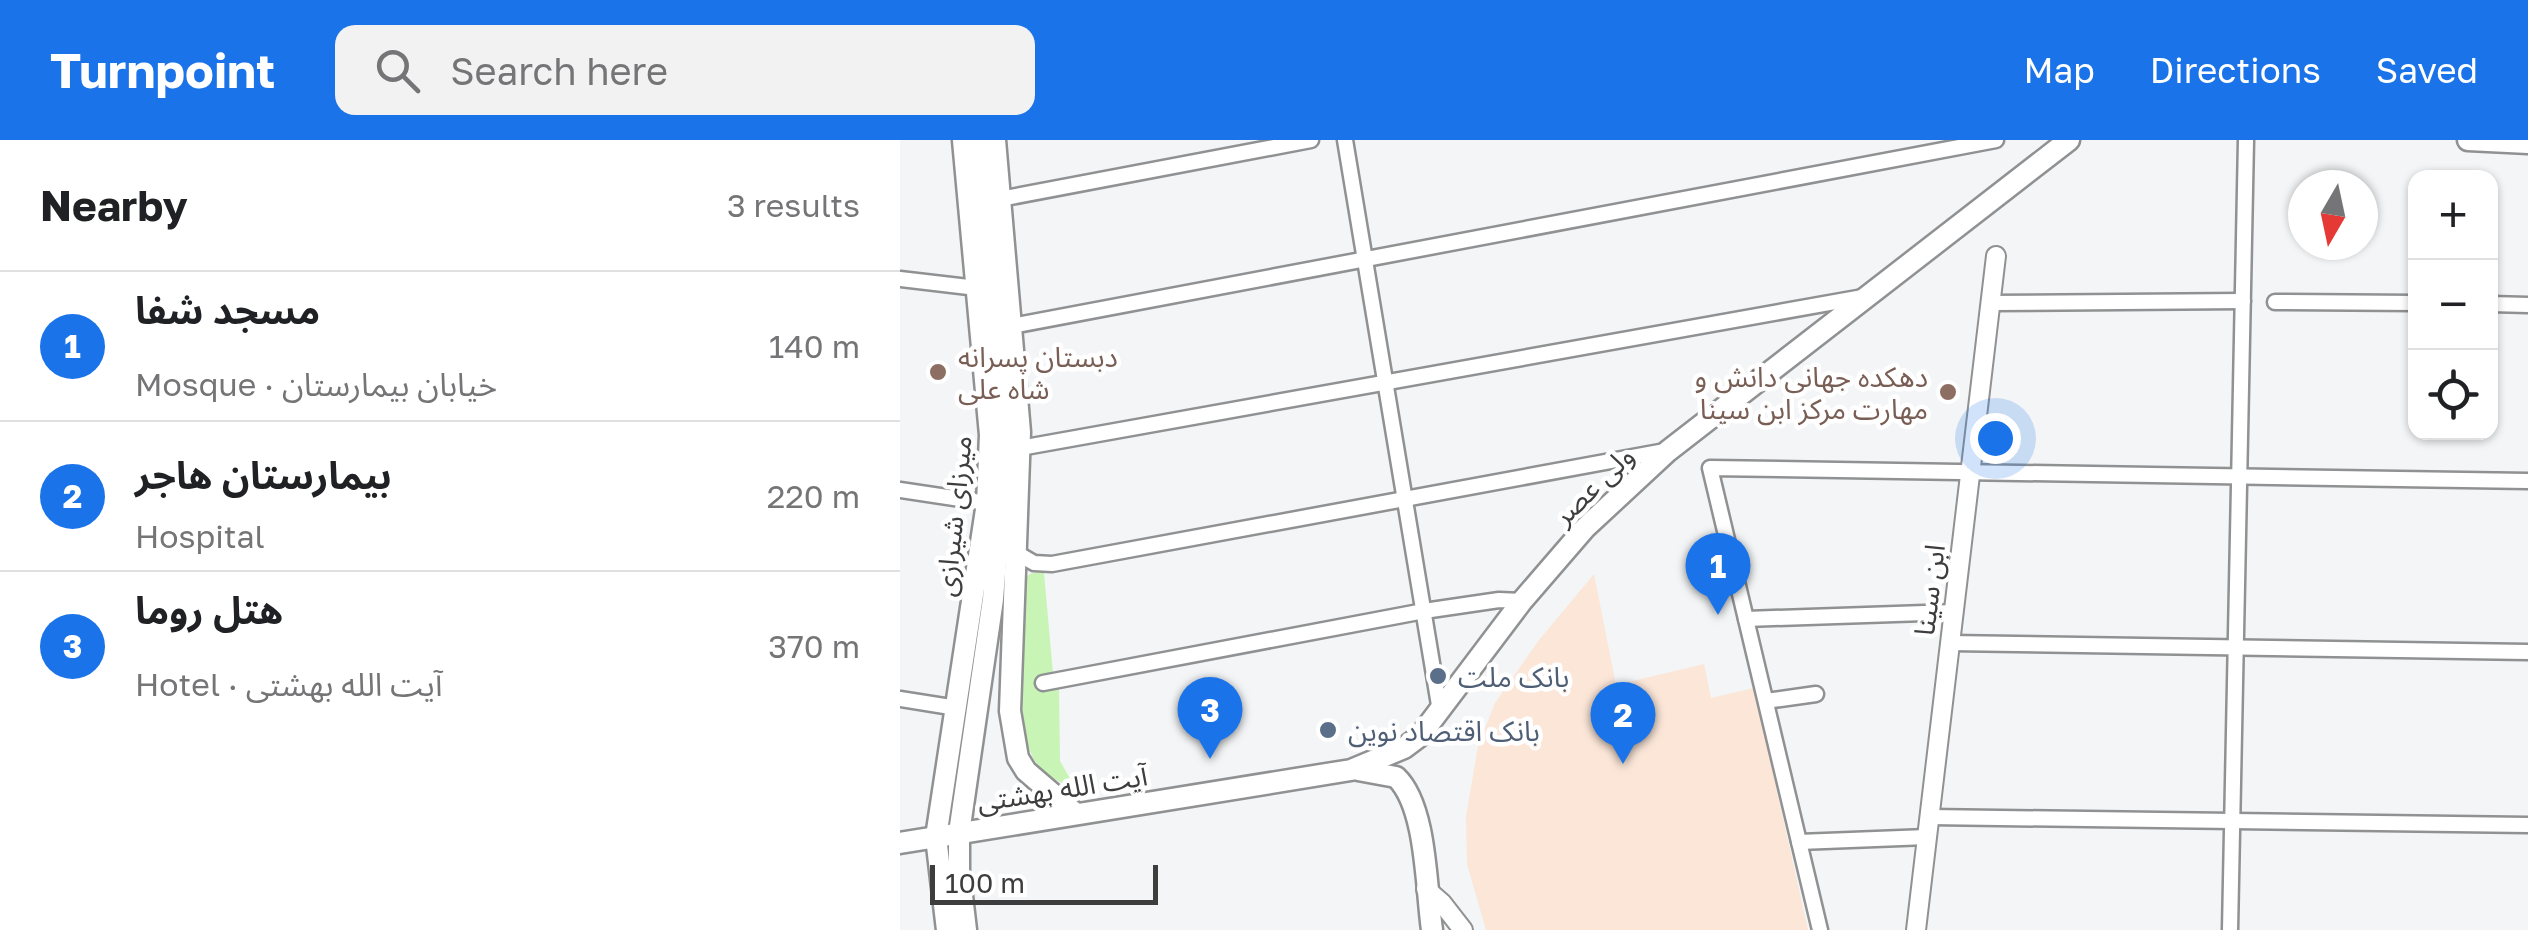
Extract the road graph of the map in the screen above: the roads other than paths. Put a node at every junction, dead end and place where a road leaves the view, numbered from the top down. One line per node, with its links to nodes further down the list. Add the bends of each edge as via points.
1 (963, 140): 15 (main road, میرزای شیرازی)
2 (979, 140): 52 (main road, میرزای شیرازی, via 1006,434 990,617)
3 (995, 140): 11 (main road)
4 (1310, 140): 11 (street)
5 (1345, 140): 13 (street)
6 (1996, 140): 13 (street)
7 (2069, 140): 16 (main road, ولی عصر)
8 (2246, 140): 17 (street)
9 (2468, 140): 10 (main road)
10 (2528, 143)
11 (1000, 198): 23 (main road)
12 (1996, 256): 18 (street, ابن سینا)
13 (1365, 259): 23 (street); 24 (street)
14 (900, 279): 15 (street)
15 (977, 288): 32 (main road, میرزای شیرازی, via 990,435)
16 (1869, 296): 24 (street); 26 (main road, ولی عصر)
17 (2243, 300): 18 (street); 28 (street)
18 (1990, 302): 27 (street, ابن سینا)
19 (2275, 302): 20 (street)
20 (2408, 303)
21 (2498, 304): 22 (street)
22 (2528, 305)
23 (1012, 326): 25 (main road)
24 (1386, 382): 25 (street); 31 (street)
25 (1020, 448): 33 (main road)
26 (1668, 451): 31 (street); 34 (main road, ولی عصر, via 1585,528)
27 (1970, 474): 28 (street); 36 (street, ابن سینا); 37 (street, via 1710,468)
28 (2240, 477): 29 (street); 39 (street)
29 (2528, 481)
30 (900, 490): 32 (street)
31 (1405, 499): 33 (street, via 1052,564); 35 (street)
32 (987, 502): 45 (main road, میرزای شیرازی)
33 (1015, 552): 48 (main road, via 1014,741 1033,778)
34 (1522, 601): 35 (street); 46 (main road, ولی عصر)
35 (1424, 612): 41 (street); 46 (street)
36 (1954, 612): 37 (street); 38 (street, ابن سینا)
37 (1746, 619): 44 (street)
38 (1950, 643): 39 (street); 49 (street, ابن سینا)
39 (2236, 648): 40 (street); 50 (street)
40 (2528, 652)
41 (1044, 682)
42 (1816, 694): 44 (street)
43 (900, 699): 45 (street)
44 (1766, 701): 55 (street)
45 (958, 708): 53 (main road, میرزای شیرازی)
46 (1440, 712): 47 (main road, ولی عصر, via 1404,748)
47 (1351, 770): 48 (main road, آیت الله بهشتی); 57 (main road, via 1389,774 1405,786)
48 (1074, 813): 52 (main road, آیت الله بهشتی)
49 (1930, 816): 50 (street); 54 (street, ابن سینا)
50 (2233, 821): 51 (street); 64 (street)
51 (2528, 825)
52 (959, 833): 53 (main road, آیت الله بهشتی); 59 (main road, میرزای شیرازی)
53 (936, 837): 56 (main road, آیت الله بهشتی); 58 (main road, میرزای شیرازی)
54 (1927, 837): 55 (street); 63 (street, ابن سینا)
55 (1799, 842): 62 (street)
56 (900, 843)
57 (1426, 889): 60 (main road); 61 (street)
58 (947, 930)
59 (966, 930)
60 (1432, 930)
61 (1464, 930)
62 (1820, 930)
63 (1916, 930)
64 (2230, 930)

